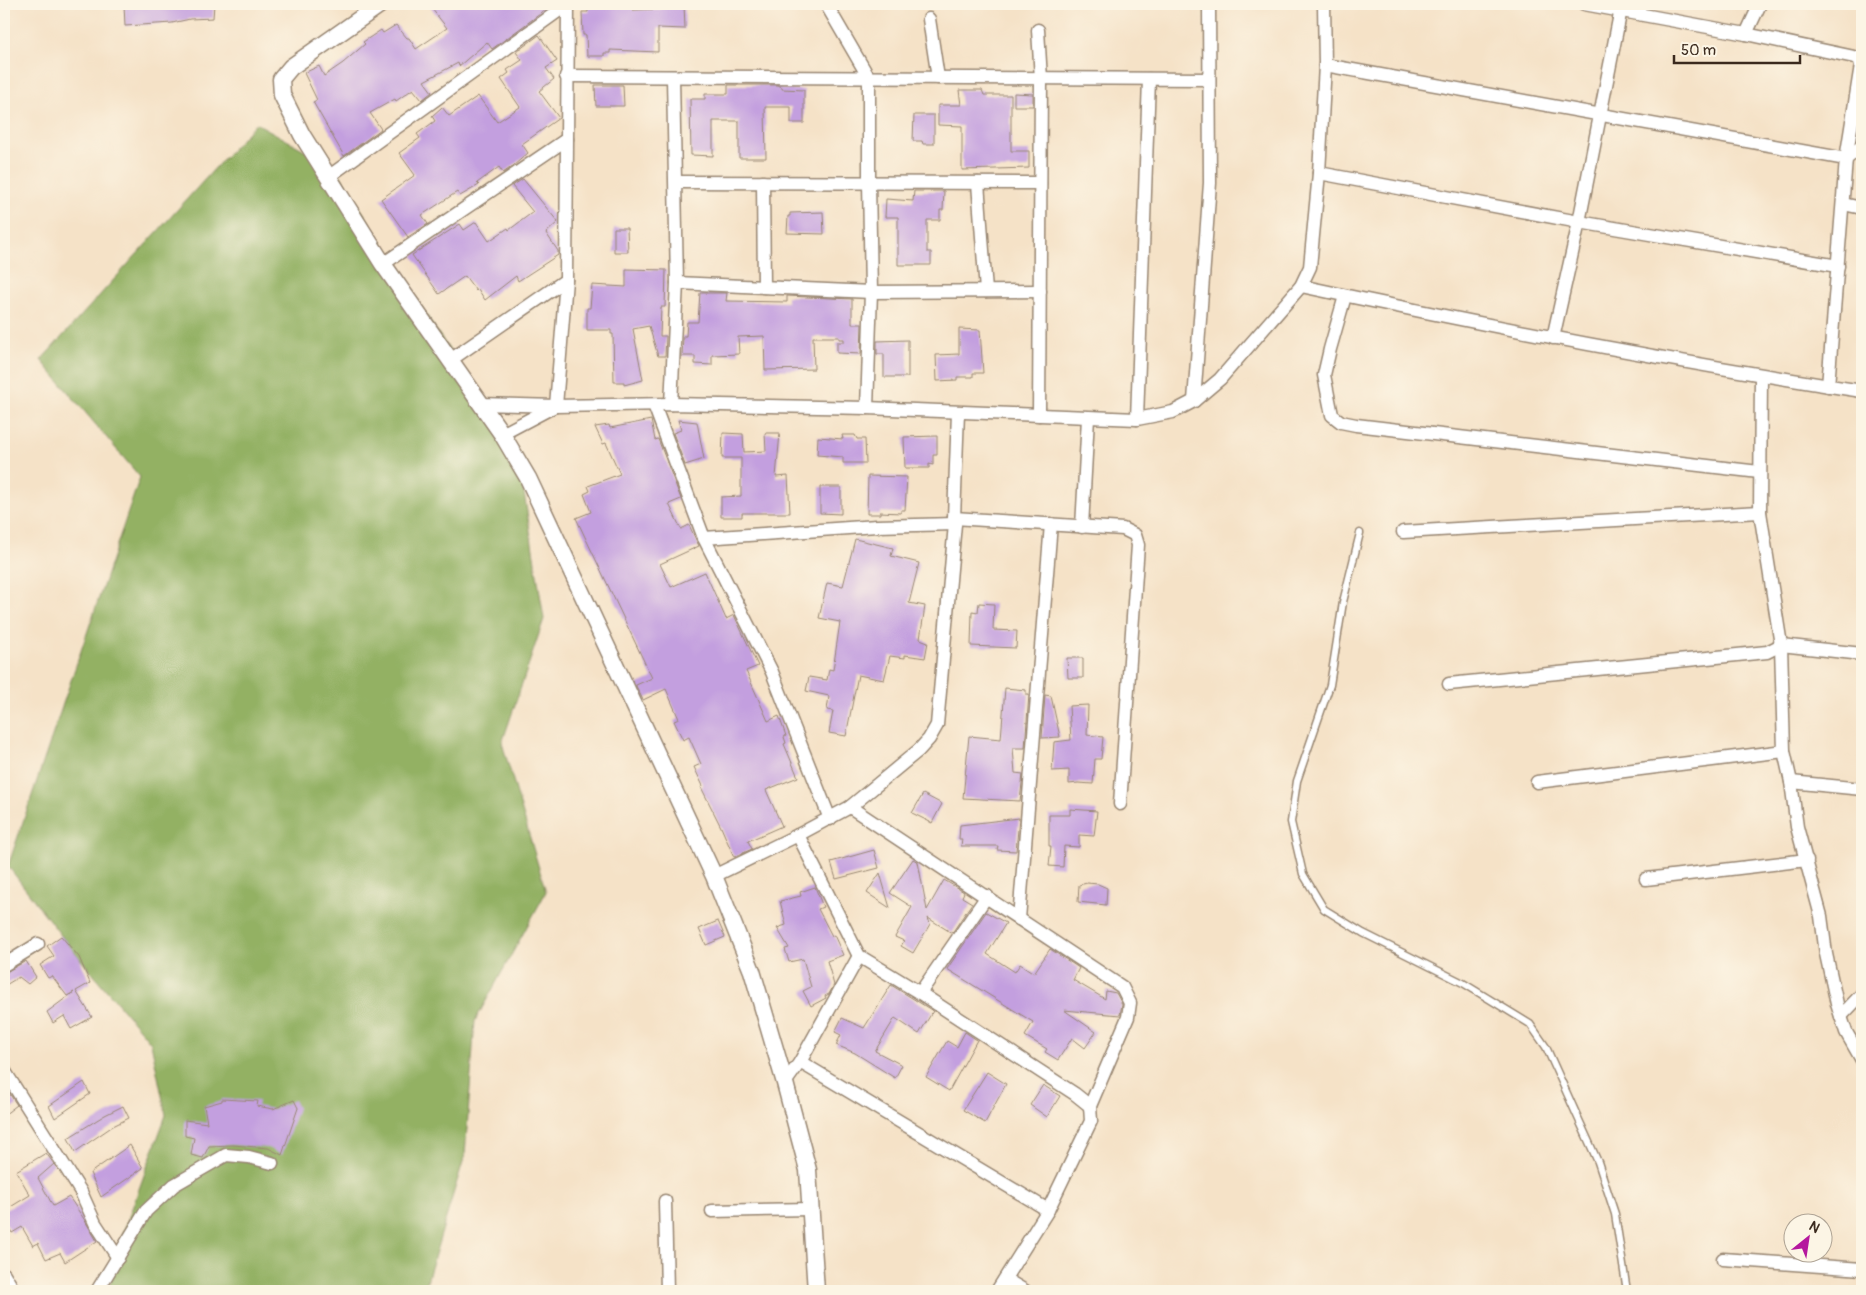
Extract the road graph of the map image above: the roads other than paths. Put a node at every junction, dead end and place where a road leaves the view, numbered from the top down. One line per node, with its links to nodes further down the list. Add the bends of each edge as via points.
1 (381, 4): 24 (street, via 290,67 281,79 282,95)
2 (826, 4): 14 (street)
3 (1209, 4): 18 (street)
4 (1324, 4): 11 (street)
5 (1584, 4): 7 (street)
6 (1760, 4): 10 (street)
7 (1621, 7): 10 (street); 19 (street)
8 (929, 19): 15 (street)
9 (1038, 30): 16 (street)
10 (1746, 34): 22 (street, via 1859,58 1861,65)
11 (1325, 65): 19 (street); 23 (street)
12 (566, 76): 13 (street); 20 (street); 24 (street, via 568,4)
13 (674, 77): 14 (street); 25 (street)
14 (870, 78): 15 (street); 27 (street)
15 (938, 78): 16 (street)
16 (1041, 79): 17 (street); 29 (street)
17 (1150, 79): 18 (street); 57 (street)
18 (1209, 79): 48 (street, via 1210,183)
19 (1600, 115): 22 (street); 32 (street)
20 (567, 139): 33 (street); 35 (street)
21 (1862, 146): 22 (street)
22 (1846, 159): 30 (street)
23 (1319, 173): 32 (street); 37 (street, via 1310,267)
24 (328, 177): 33 (street)
25 (676, 182): 26 (street); 36 (street)
26 (763, 182): 27 (street); 38 (street)
27 (869, 182): 28 (street); 41 (street)
28 (978, 183): 29 (street); 40 (street)
29 (1040, 183): 39 (street)
30 (1843, 204): 31 (street); 34 (street)
31 (1862, 208)
32 (1578, 222): 34 (street); 43 (street)
33 (383, 264): 44 (street)
34 (1838, 266): 46 (street)
35 (566, 280): 44 (street); 52 (street)
36 (677, 283): 38 (street); 51 (street)
37 (1301, 286): 42 (street); 48 (street, via 1220,379)
38 (764, 287): 41 (street)
39 (1040, 290): 40 (street); 55 (street)
40 (986, 291): 41 (street)
41 (871, 292): 53 (street)
42 (1345, 296): 43 (street); 59 (street, via 1324,376 1332,415 1341,422)
43 (1553, 338): 45 (street)
44 (449, 361): 49 (street)
45 (1762, 376): 46 (street); 59 (street)
46 (1828, 386): 47 (street)
47 (1862, 391)
48 (1194, 400): 57 (street, via 1173,412)
49 (480, 404): 52 (street); 58 (street)
50 (654, 404): 51 (street); 52 (street); 66 (street)
51 (671, 404): 53 (street)
52 (556, 406): 58 (street)
53 (868, 408): 54 (street)
54 (958, 413): 55 (street); 61 (street)
55 (1039, 415): 56 (street)
56 (1088, 418): 57 (street); 63 (street)
57 (1137, 419)
58 (502, 434): 79 (street, via 528,478)
59 (1759, 472): 60 (street)
60 (1760, 512): 64 (street); 67 (street)
61 (954, 521): 62 (street); 66 (street); 75 (street, via 938,725 919,750)
62 (1051, 524): 63 (street); 82 (street)
63 (1082, 527): 74 (street, via 1123,529 1135,535 1138,545)
64 (1402, 532)
65 (1360, 533): 110 (lane, via 1343,602 1330,685 1296,789 1291,822 1303,874 1324,909 1363,933 1464,983 1530,1024 1553,1061 1598,1162 1615,1214)
66 (704, 538): 76 (street, via 772,672)
67 (1781, 644): 68 (street); 69 (street, via 1767,652); 70 (street)
68 (1862, 654)
69 (1449, 684)
70 (1784, 751): 71 (street); 72 (street)
71 (1536, 782)
72 (1791, 782): 73 (street); 78 (street, via 1797,827)
73 (1862, 789)
74 (1120, 804)
75 (850, 806): 76 (street); 81 (street)
76 (830, 819): 77 (street)
77 (798, 835): 79 (street); 84 (street)
78 (1807, 860): 80 (street); 88 (street)
79 (714, 876): 92 (street, via 752,970)
80 (1646, 879)
81 (987, 896): 82 (street); 86 (street)
82 (1019, 919): 93 (street, via 1122,987 1130,1003 1128,1017)
83 (38, 944): 85 (street)
84 (859, 956): 86 (street); 90 (street)
85 (4, 965)
86 (920, 993): 93 (street)
87 (1862, 994): 88 (street)
88 (1841, 1016): 89 (street)
89 (1862, 1060)
90 (800, 1062): 92 (street); 97 (street)
91 (4, 1070): 99 (street, via 81,1192 95,1223)
92 (785, 1083): 96 (street, via 808,1170)
93 (1090, 1106): 97 (street, via 1091,1120)
94 (272, 1163): 99 (street, via 226,1155 204,1166 174,1186 146,1211)
95 (665, 1201): 106 (street)
96 (810, 1209): 98 (street); 107 (street)
97 (1048, 1210): 103 (street)
98 (712, 1211)
99 (118, 1258): 105 (street)
100 (1723, 1259): 101 (street)
101 (1862, 1270)
102 (4, 1274): 104 (street)
103 (1005, 1279): 108 (street); 109 (street)
104 (14, 1291)
105 (97, 1291)
106 (667, 1291)
107 (816, 1291)
108 (997, 1291)
109 (1025, 1291)
110 (1627, 1291)

